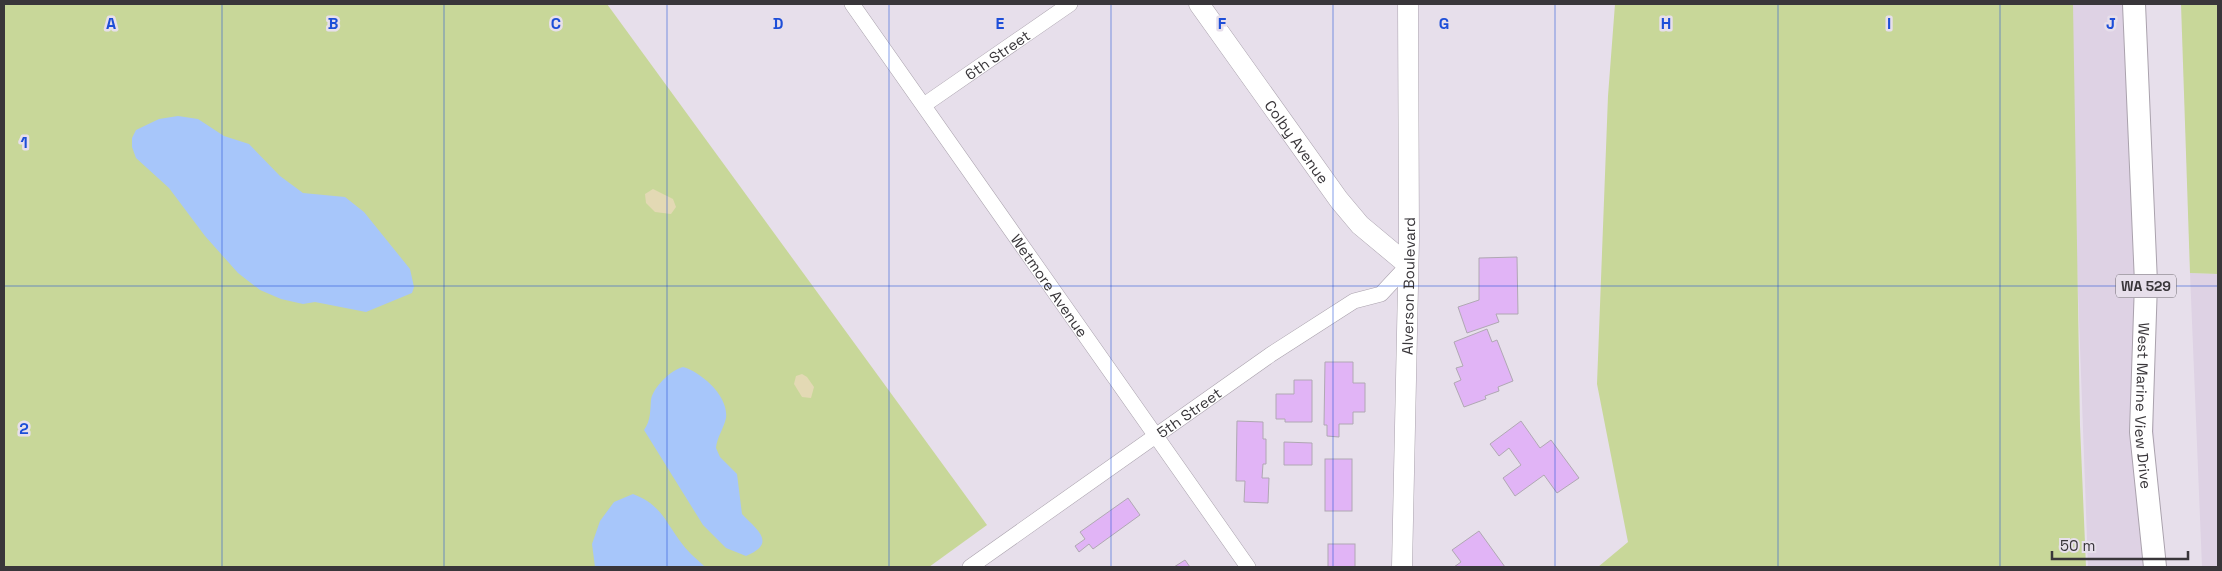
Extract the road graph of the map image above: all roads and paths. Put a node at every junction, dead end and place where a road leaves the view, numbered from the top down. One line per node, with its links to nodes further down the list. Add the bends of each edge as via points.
1 (852, 4): 6 (street, Wetmore Avenue)
2 (1070, 4): 6 (street, 6th Street)
3 (1199, 4): 7 (main road, Colby Avenue, via 1339,200 1360,225)
4 (1408, 4): 7 (main road, Alverson Boulevard)
5 (2134, 4): 12 (main road, West Marine View Drive / WA 529, via 2146,283 2142,432)
6 (924, 105): 8 (street, Wetmore Avenue)
7 (1408, 265): 8 (street, 5th Street, via 1381,294 1354,301); 11 (main road, Alverson Boulevard)
8 (1155, 436): 9 (street, 5th Street); 10 (street, Wetmore Avenue)
9 (970, 567)
10 (1248, 567)
11 (1402, 567)
12 (2155, 567)

